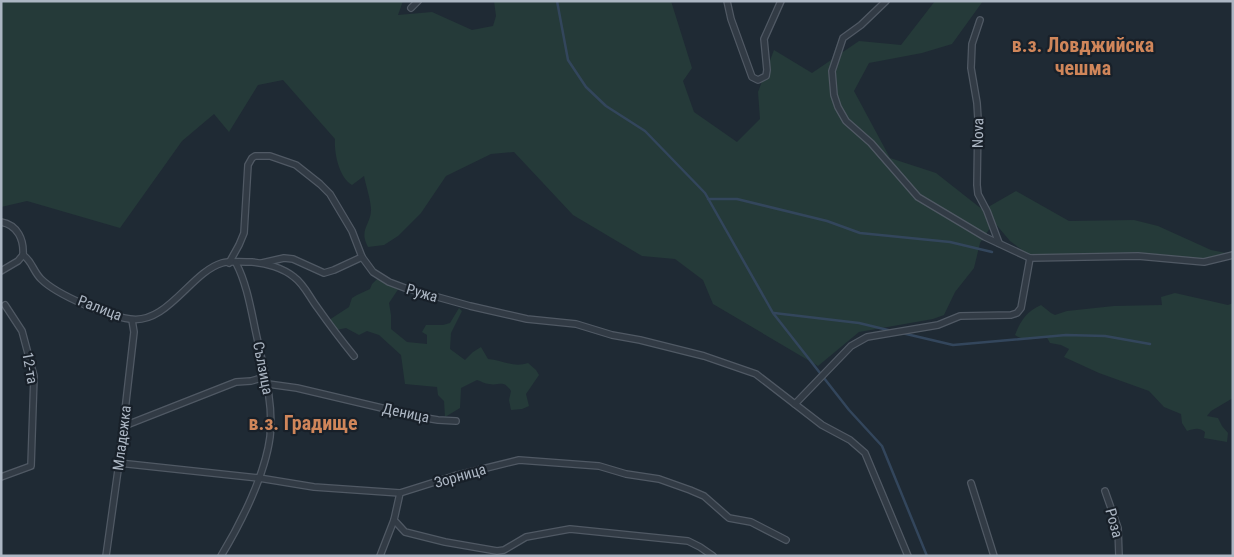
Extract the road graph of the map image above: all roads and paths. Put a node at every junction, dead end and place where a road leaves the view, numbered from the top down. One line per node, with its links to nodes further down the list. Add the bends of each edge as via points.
1 (418, 1): 5 (street)
2 (727, 1): 3 (street, via 752,76 758,80 766,76 764,38)
3 (781, 1)
4 (886, 1): 8 (street, via 843,38 832,77 838,107 846,121 871,143 918,197)
5 (411, 8)
6 (980, 20): 8 (street, Nova, via 972,44 971,68 978,119 977,185)
7 (1, 222): 9 (street, via 15,229 23,248)
8 (999, 243): 12 (street)
9 (22, 255): 16 (street); 18 (street, Ралица, via 48,285 89,306)
10 (1233, 255): 12 (street, via 1204,262 1138,256)
11 (362, 256): 13 (street, Ружа, via 352,231 330,194 320,184 296,165 270,156 255,156 248,165 244,233); 15 (street, via 324,273 292,258); 22 (street, Ружа, via 378,276 405,288 470,306 576,324 704,356 756,374)
12 (1030, 258): 22 (street, via 1021,308 1017,313 960,316 938,326 867,337 850,346)
13 (229, 262): 14 (street); 18 (street, Ралица, via 215,266 157,313)
14 (236, 263): 15 (street); 20 (street, Сълзица)
15 (262, 263): 19 (street, via 295,278)
16 (1, 271)
17 (6, 305): 26 (street, 12-та, via 22,331 34,376 30,466)
18 (132, 320): 24 (street, Младежка, via 134,332)
19 (354, 356)
20 (265, 377): 21 (street, Сълзица); 24 (street, via 236,382)
21 (268, 384): 23 (street, Деница, via 420,417); 27 (street, Сълзица, via 270,437)
22 (795, 404): 38 (street, Ружа, via 865,453)
23 (456, 421)
24 (124, 426): 25 (street, Младежка)
25 (120, 463): 27 (street, Зорница); 34 (street, Младежка)
26 (1, 477)
27 (259, 478): 30 (street, Зорница, via 314,487); 35 (street, Сълзица, via 244,517)
28 (971, 484): 39 (street)
29 (1105, 491): 40 (street, Роза, via 1118,528)
30 (400, 493): 31 (street); 32 (street, Зорница, via 519,460 599,466 659,479 690,490 704,496 729,518 751,522)
31 (394, 520): 33 (street, via 405,532); 36 (street)
32 (786, 540)
33 (486, 553): 37 (street, via 504,550 526,537 570,529 688,542)
34 (106, 556)
35 (221, 556)
36 (380, 556)
37 (714, 556)
38 (908, 556)
39 (994, 556)
40 (1119, 556)

